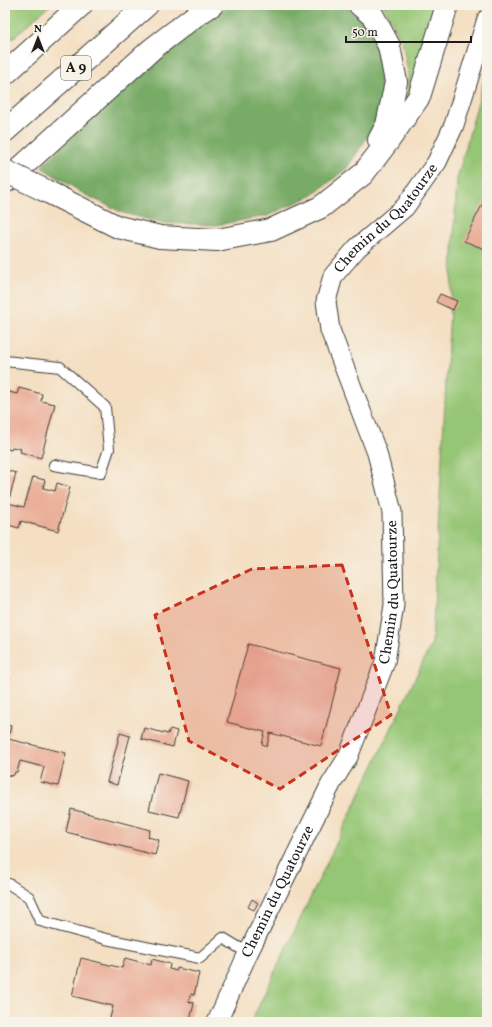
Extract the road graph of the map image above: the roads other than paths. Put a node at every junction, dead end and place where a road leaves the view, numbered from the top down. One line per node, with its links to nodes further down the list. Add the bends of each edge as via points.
1 (81, 5): 7 (highway)
2 (147, 5): 8 (highway, A 9)
3 (212, 5): 11 (highway, via 152,49)
4 (360, 5): 10 (highway, via 373,16 389,46 396,82 387,125)
5 (447, 5): 10 (highway, via 419,97)
6 (487, 19): 15 (street, Chemin du Quatourze, via 454,125 437,162 405,207 357,248 333,276 326,301 330,330 377,453 392,512 394,605 385,662 348,756 331,784)
7 (5, 74)
8 (5, 130)
9 (5, 171): 10 (highway, bridge, via 118,227 160,237 217,240 271,230 321,207)
10 (363, 174)
11 (5, 182)
12 (5, 361): 13 (lane, via 60,367 105,407 109,449 101,473)
13 (54, 465)
14 (6, 882): 15 (lane, via 29,897 40,921 106,939 200,958 223,938)
15 (248, 953): 16 (street, Chemin du Quatourze)
16 (217, 1022)

